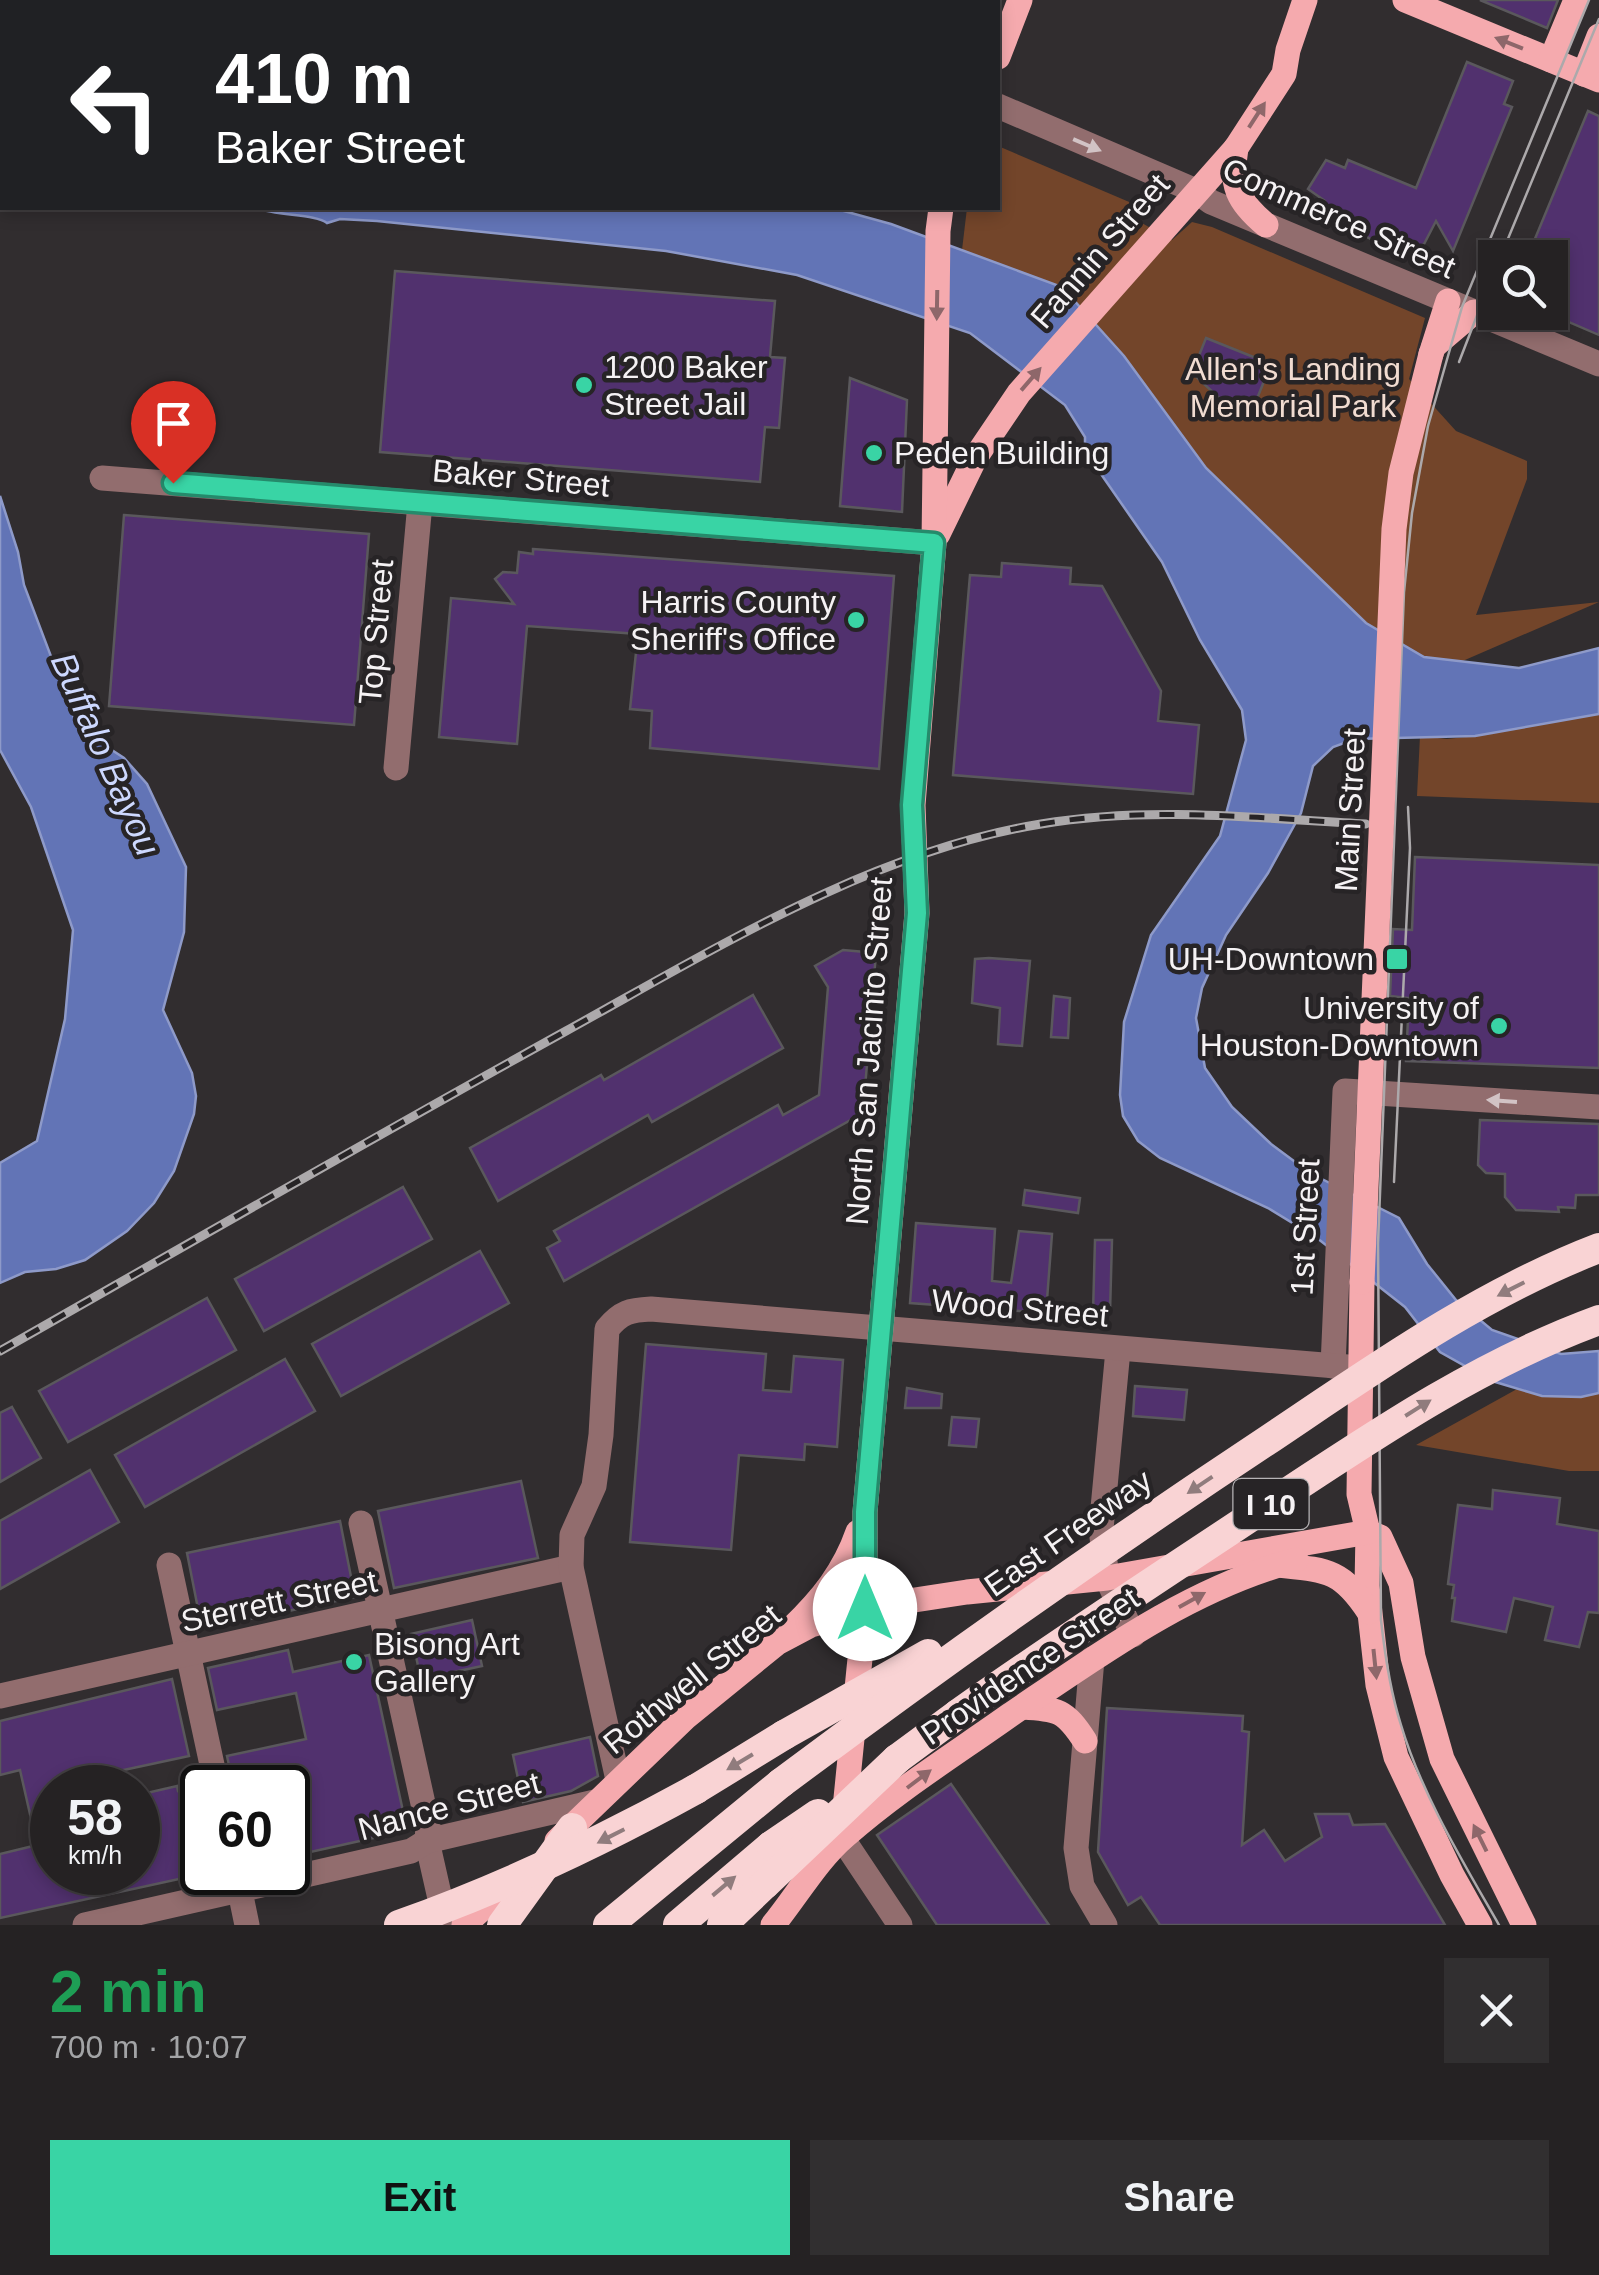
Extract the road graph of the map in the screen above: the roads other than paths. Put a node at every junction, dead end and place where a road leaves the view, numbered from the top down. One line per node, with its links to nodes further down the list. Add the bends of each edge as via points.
1 (1020, 0): 6 (main road)
2 (1306, 0): 10 (main road, Fannin Street, one-way to 2, via 1284,74)
3 (1405, 0): 7 (main road, one-way to 3)
4 (1576, 0): 7 (main road)
5 (1599, 36): 8 (main road)
6 (1000, 52)
7 (1551, 60): 8 (main road)
8 (1591, 77)
9 (1000, 107): 11 (street, Commerce Street, one-way to 11)
10 (1236, 148): 11 (main road, Fannin Street); 13 (main road, via 1237,195)
11 (1196, 191): 13 (street, Commerce Street); 20 (main road, Fannin Street, one-way to 11, via 975,458 1019,393)
12 (941, 210): 20 (main road, North San Jacinto Street, one-way to 20)
13 (1266, 225): 14 (street, Commerce Street)
14 (1448, 301): 15 (street, Commerce Street); 16 (main road, Main Street)
15 (1474, 312): 16 (main road); 17 (street, Commerce Street)
16 (1433, 350): 28 (main road, Main Street, bridge, via 1401,473 1394,529)
17 (1599, 364)
18 (102, 478): 19 (street, Baker Street)
19 (420, 502): 20 (street, Baker Street); 21 (street, Top Street)
20 (934, 543): 25 (main road, North San Jacinto Street, via 912,805 917,913)
21 (396, 768)
22 (1599, 1107): 27 (street, 1st Street, one-way to 27, via 1345,1101)
23 (1599, 1248): 35 (highway, East Freeway / I 10, one-way to 35, bridge, via 1439,1330)
24 (1599, 1320): 47 (highway, I 10, one-way to 24, bridge, via 1038,1657 1418,1408)
25 (880, 1329): 26 (street, Wood Street); 29 (main road, North San Jacinto Street); 34 (street, Wood Street, via 651,1308 617,1317 607,1330 594,1486 572,1536)
26 (1118, 1350): 27 (street, Wood Street); 36 (street, via 1102,1518)
27 (1332, 1366): 28 (street, Wood Street)
28 (1360, 1368): 31 (main road, Main Street, via 1359,1494)
29 (865, 1512): 37 (main road, North San Jacinto Street); 41 (main road, via 828,1593)
30 (361, 1522): 38 (street)
31 (1368, 1532): 32 (main road, Providence Street, via 1344,1552); 36 (main road, Rothwell Street); 39 (main road, Main Street); 70 (main road, one-way to 31, via 1442,1759 1413,1658 1401,1584 1380,1537)
32 (1277, 1564): 39 (main road, via 1344,1579); 40 (main road, Providence Street, one-way to 32, via 1233,1579)
33 (169, 1565): 42 (street)
34 (571, 1567): 38 (street, Sterrett Street); 49 (street)
35 (1077, 1567): 59 (highway, one-way to 59, bridge, via 575,1854); 63 (highway, East Freeway / I 10, bridge, via 781,1784)
36 (1107, 1578): 37 (main road, Rothwell Street); 40 (street)
37 (865, 1609): 41 (main road, Rothwell Street); 52 (main road, North San Jacinto Street)
38 (381, 1612): 42 (street, Sterrett Street); 53 (street)
39 (1370, 1614): 69 (main road, Main Street, one-way to 69, via 1389,1738)
40 (1133, 1635): 43 (main road, Providence Street)
41 (777, 1643): 49 (main road, Rothwell Street)
42 (188, 1655): 44 (street, Sterrett Street); 48 (street)
43 (1092, 1659): 45 (main road, Providence Street); 46 (street)
44 (0, 1696)
45 (1022, 1707): 46 (main road, via 1057,1709); 52 (main road, Providence Street, one-way to 45)
46 (1085, 1741): 68 (street, via 1077,1867)
47 (898, 1759): 64 (highway, I 10, one-way to 47, bridge, via 771,1846); 65 (highway, bridge)
48 (212, 1765)
49 (618, 1780): 50 (main road, Rothwell Street)
50 (594, 1802): 51 (main road, Rothwell Street); 53 (street, Nance Street)
51 (572, 1828): 61 (main road, Rothwell Street); 62 (highway)
52 (842, 1838): 66 (main road, Providence Street); 67 (street)
53 (427, 1842): 54 (street, Nance Street, via 411,1852); 60 (street)
54 (310, 1870)
55 (192, 1895): 57 (street, Nance Street)
56 (240, 1895): 58 (street)
57 (85, 1925)
58 (246, 1925)
59 (399, 1925)
60 (446, 1925)
61 (464, 1925)
62 (502, 1925)
63 (608, 1925)
64 (678, 1925)
65 (722, 1925)
66 (773, 1925)
67 (900, 1925)
68 (1105, 1925)
69 (1480, 1925)
70 (1524, 1925)

